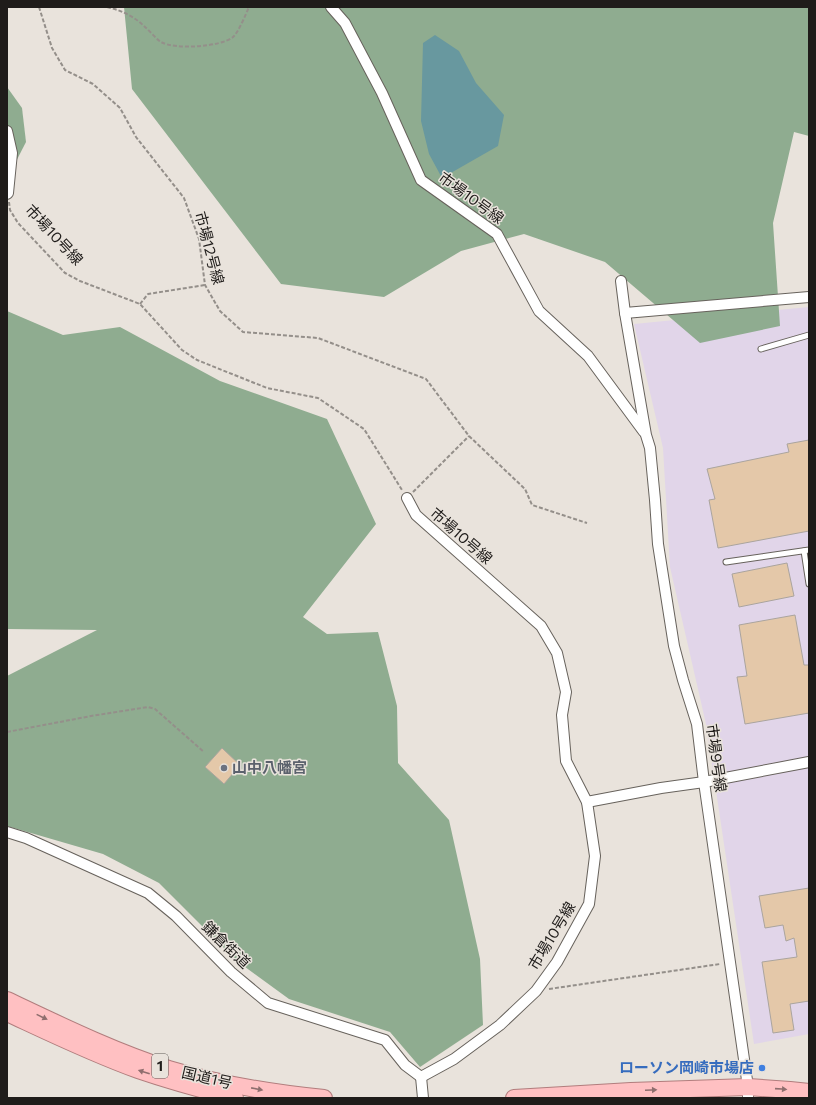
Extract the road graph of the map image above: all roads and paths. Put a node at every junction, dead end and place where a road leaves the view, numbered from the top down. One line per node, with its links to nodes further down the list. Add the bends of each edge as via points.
1 (39, 7): 8 (path, 市場12号線, via 52,48 65,70 93,84 120,108 136,136 184,198 199,239)
2 (107, 7): 3 (path, via 132,17 161,42 175,46 197,47 226,42 234,36)
3 (249, 7)
4 (331, 7): 14 (street, 市場10号線, via 344,23 382,93 421,180 497,234 539,311 588,356)
5 (7, 131): 6 (street, via 12,153)
6 (8, 194): 10 (path, 市場10号線, via 10,210 18,222 65,273)
7 (621, 282): 11 (street, 市場9号線)
8 (205, 285): 10 (path, via 148,294); 15 (path, 市場12号線, via 220,311 243,332 318,338 426,379)
9 (809, 297): 11 (street)
10 (140, 304): 16 (path, 市場10号線, via 182,350 198,360 267,388 318,398 364,430)
11 (624, 313): 14 (street, 市場9号線)
12 (809, 336): 13 (lane)
13 (761, 349)
14 (646, 435): 24 (street, 市場9号線, via 650,448 658,544 674,646 697,724)
15 (469, 436): 16 (path); 17 (path, 市場12号線, via 525,489 532,505)
16 (407, 498): 25 (street, 市場10号線, via 416,515 541,626 557,653 566,692 562,715 566,761)
17 (587, 523)
18 (807, 550): 19 (lane); 20 (lane)
19 (726, 562)
20 (809, 584)
21 (7, 732): 22 (path, via 148,707 155,709)
22 (204, 752)
23 (809, 762): 24 (street)
24 (704, 782): 25 (street); 27 (street, 市場9号線)
25 (587, 802): 28 (street, 市場10号線, via 595,856 588,904 557,962)
26 (7, 832): 31 (street, 鎌倉街道, via 26,838 148,893 176,916 231,972 268,1003 385,1040 405,1065)
27 (729, 963): 28 (path); 33 (street, 市場9号線)
28 (536, 991): 31 (street, 市場10号線, via 500,1025 454,1059)
29 (7, 1000): 35 (highway, 国道1号 / 1, one-way to 35, via 121,1052 169,1069 283,1094)
30 (7, 1013): 34 (highway, 国道1号 / 1, one-way to 30, via 182,1085 138,1070 96,1054)
31 (421, 1077): 36 (street)
32 (809, 1092): 33 (highway, one-way to 32, via 790,1090)
33 (748, 1093): 37 (highway, one-way to 33, via 631,1091)
34 (235, 1098)
35 (324, 1098)
36 (423, 1098)
37 (514, 1098)

